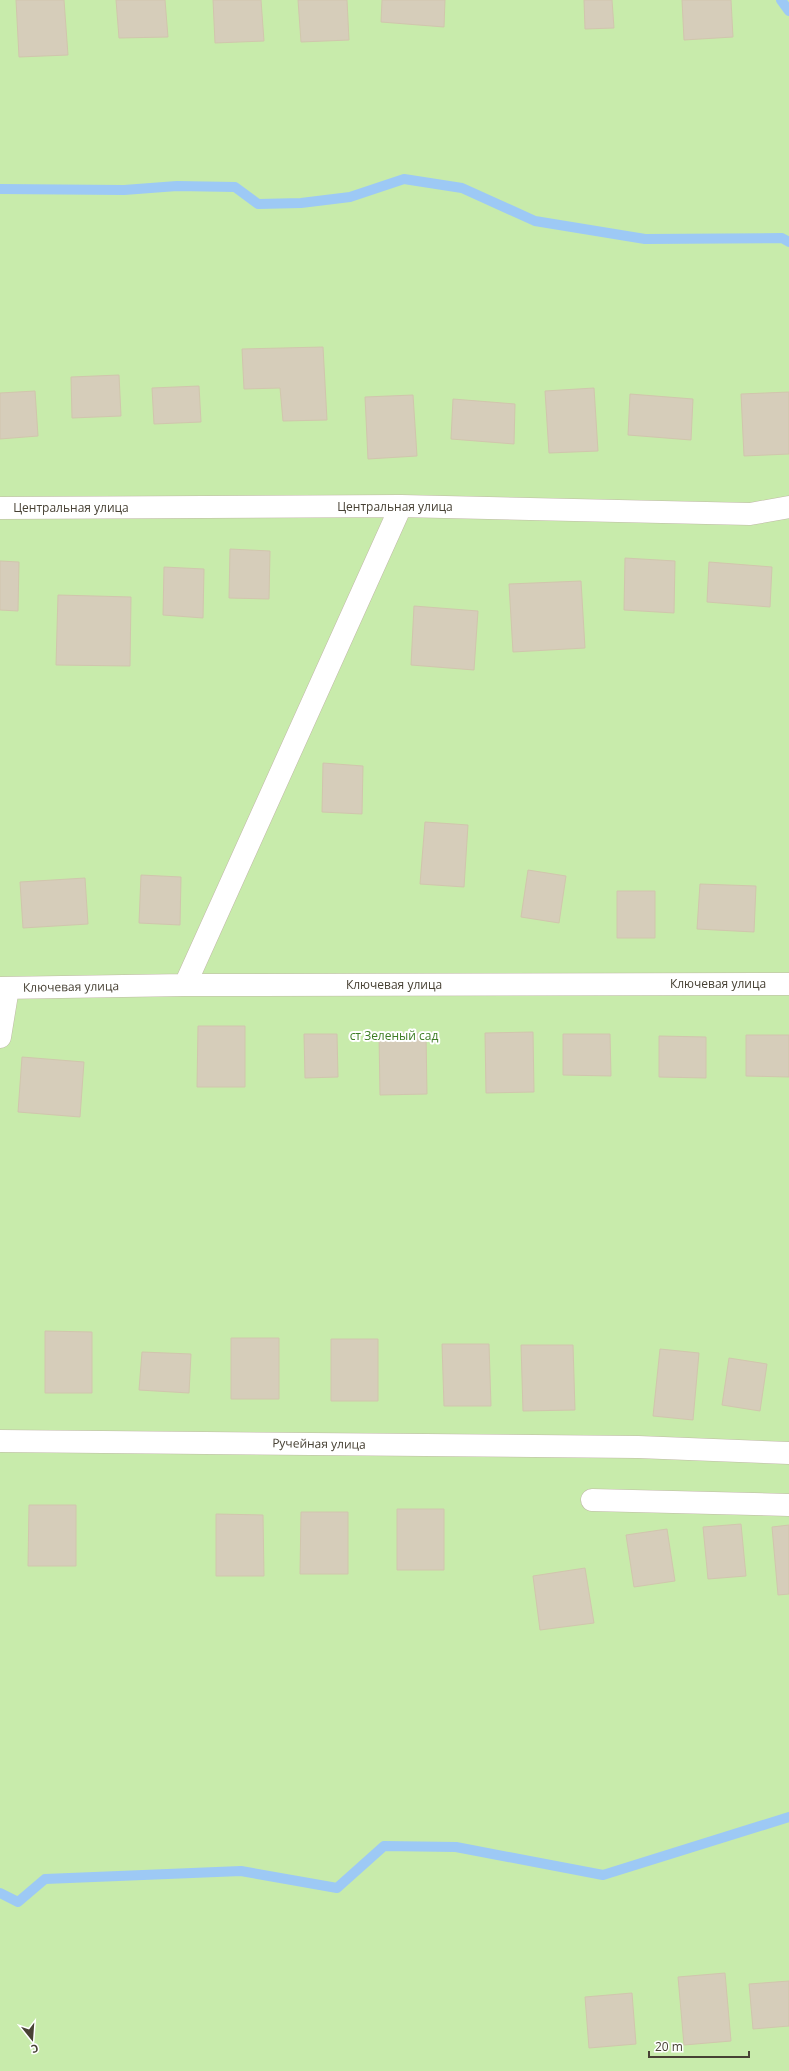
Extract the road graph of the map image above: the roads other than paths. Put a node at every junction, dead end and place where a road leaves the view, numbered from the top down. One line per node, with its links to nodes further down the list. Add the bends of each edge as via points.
1 (401, 506): 2 (street, Центральная улица, via 750,514); 3 (street, Центральная улица); 5 (street)
2 (789, 507)
3 (0, 508)
4 (789, 984): 5 (street, Ключевая улица)
5 (185, 985): 6 (street, Ключевая улица)
6 (4, 988): 7 (street)
7 (0, 1037)
8 (0, 1441): 9 (street, Ручейная улица, via 638,1447)
9 (789, 1453)
10 (592, 1500): 11 (street)
11 (789, 1505)

